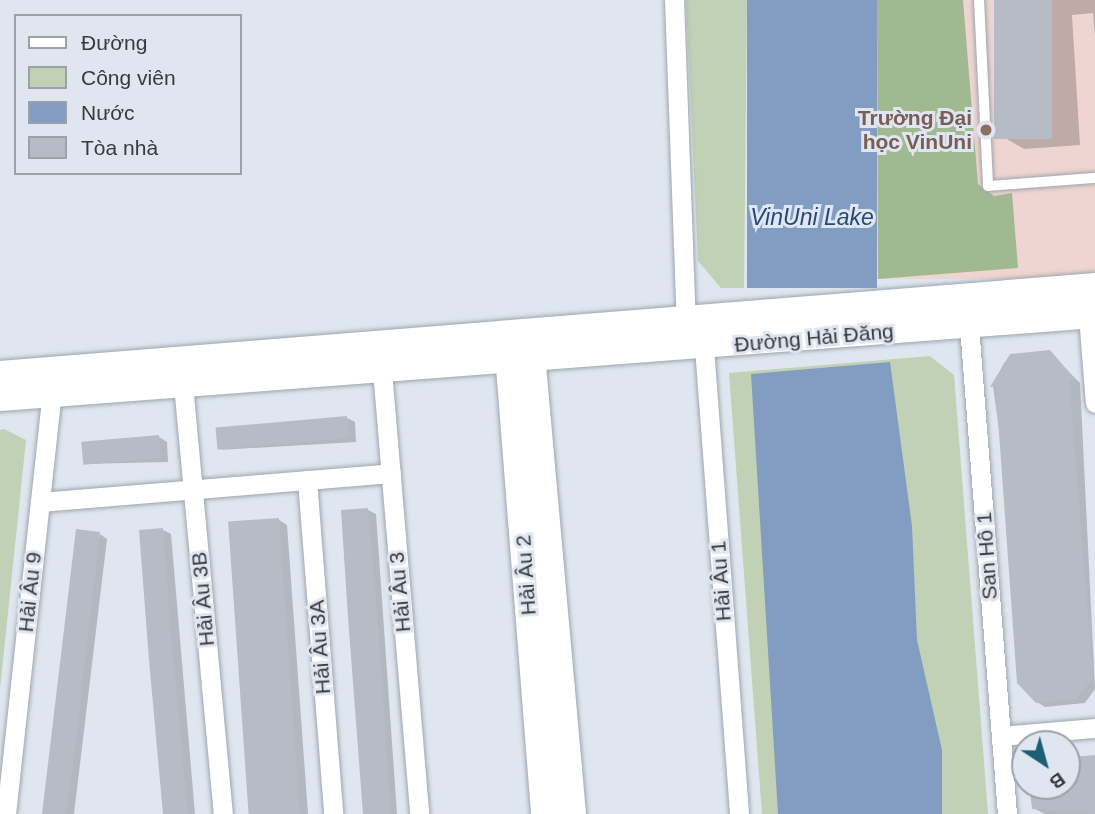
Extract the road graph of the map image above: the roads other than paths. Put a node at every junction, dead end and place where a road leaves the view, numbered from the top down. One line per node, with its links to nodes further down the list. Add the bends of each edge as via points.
1 (674, 0): 7 (street)
2 (979, 0): 3 (lane, via 988,186)
3 (1095, 178)
4 (1095, 287): 5 (street, Đường Hải Đăng)
5 (968, 311): 6 (street, Đường Hải Đăng); 7 (street, Đường Hải Đăng); 9 (street, Đường Hải Đăng); 21 (street, San Hô 1)
6 (1091, 315): 15 (street)
7 (686, 321): 8 (street, Đường Hải Đăng)
8 (519, 347): 9 (street, Đường Hải Đăng); 10 (street); 12 (street); 26 (street, Hải Âu 2); 27 (street, Hải Âu 2)
9 (704, 347): 28 (street, Hải Âu 1)
10 (382, 370): 13 (street); 16 (street, Hải Âu 3)
11 (0, 375): 12 (street)
12 (53, 382): 13 (street); 14 (street); 19 (street, Hải Âu 9)
13 (183, 384): 18 (street, Hải Âu 3B)
14 (0, 397)
15 (1095, 403)
16 (391, 473): 17 (street); 25 (street, Hải Âu 3)
17 (307, 480): 18 (street); 24 (street, Hải Âu 3A)
18 (193, 489): 19 (street); 23 (street, Hải Âu 3B)
19 (40, 502): 22 (street, Hải Âu 9)
20 (1095, 728): 21 (street)
21 (1001, 736): 29 (street, San Hô 1)
22 (6, 814)
23 (223, 814)
24 (333, 814)
25 (419, 814)
26 (545, 814)
27 (572, 814)
28 (739, 814)
29 (1007, 814)

